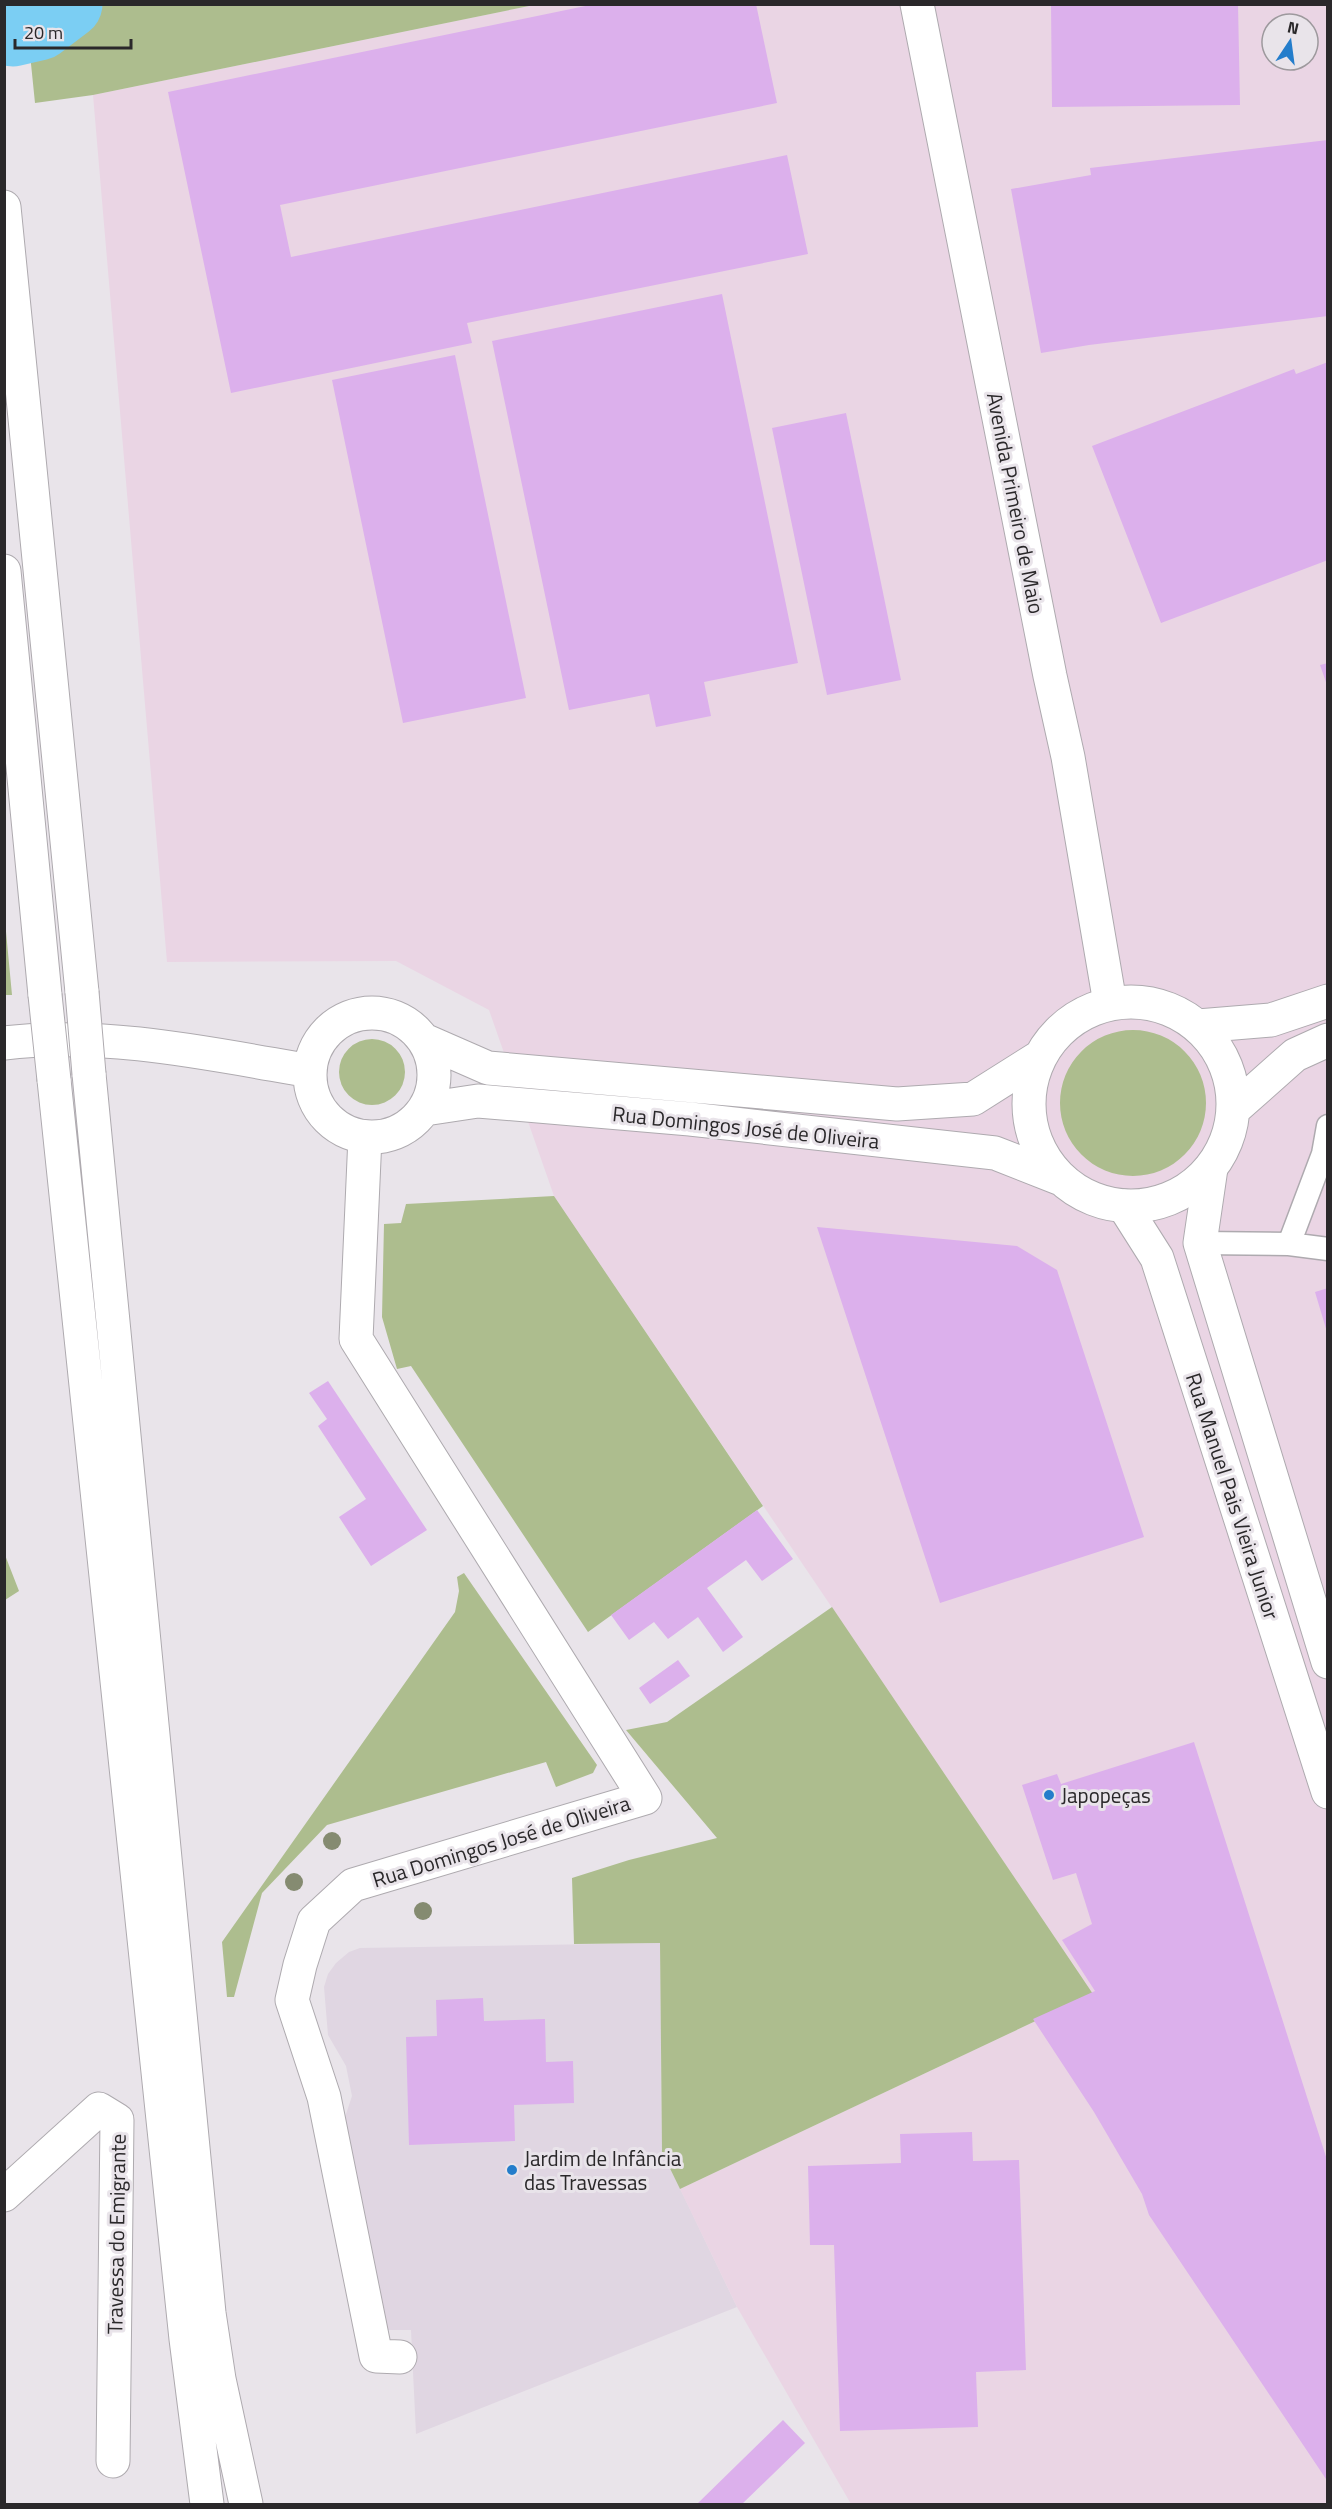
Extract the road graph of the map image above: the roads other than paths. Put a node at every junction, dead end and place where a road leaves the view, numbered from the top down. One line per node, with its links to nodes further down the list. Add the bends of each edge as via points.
1 (917, 4): 5 (main road, Avenida Primeiro de Maio, via 1068,757)
2 (4, 207): 29 (main road, bridge, via 209,2313)
3 (4, 571): 28 (main road, bridge, via 186,2339)
4 (1328, 1001): 6 (main road, via 1271,1020)
5 (1110, 1003): 6 (main road, via 1142,1002 1172,1010); 10 (main road, via 1081,1014 1056,1033)
6 (1198, 1026): 13 (main road, via 1218,1050 1226,1069)
7 (424, 1040): 10 (main road, Rua Domingos José de Oliveira, via 488,1068 897,1104 973,1099); 11 (main road, Rua Domingos José de Oliveira, via 394,1017 356,1015 324,1035 314,1052); 12 (main road, Rua Domingos José de Oliveira, via 435,1075)
8 (1328, 1040): 13 (main road, via 1295,1055)
9 (4, 1043): 11 (main road, via 133,1044)
10 (1038, 1058): 18 (main road, via 1029,1089 1029,1119 1040,1153)
11 (310, 1071): 15 (main road, Rua Domingos José de Oliveira, via 311,1090 318,1108 347,1132)
12 (425, 1109): 15 (main road, Rua Domingos José de Oliveira, via 399,1132); 18 (main road, Rua Domingos José de Oliveira, via 478,1101 690,1119 995,1153)
13 (1233, 1110): 17 (main road, via 1227,1141)
14 (1328, 1126): 16 (lane)
15 (365, 1137): 26 (main road, Rua Domingos José de Oliveira, via 356,1340 645,1797 353,1885 314,1921 292,2000 324,2097 376,2356)
16 (1325, 1153): 21 (lane)
17 (1211, 1168): 19 (main road, via 1187,1189 1159,1202); 20 (main road, Rua Manuel Pais Vieira Junior)
18 (1061, 1179): 19 (main road, via 1091,1198)
19 (1124, 1206): 24 (main road, Rua Manuel Pais Vieira Junior, via 1158,1258)
20 (1200, 1243): 21 (lane); 23 (main road, Rua Manuel Pais Vieira Junior)
21 (1289, 1244): 22 (lane)
22 (1328, 1250)
23 (1328, 1662)
24 (1328, 1792)
25 (4, 2196): 27 (main road, Travessa do Emigrante, via 99,2109 117,2120)
26 (400, 2357)
27 (113, 2461)
28 (207, 2505)
29 (246, 2505)

